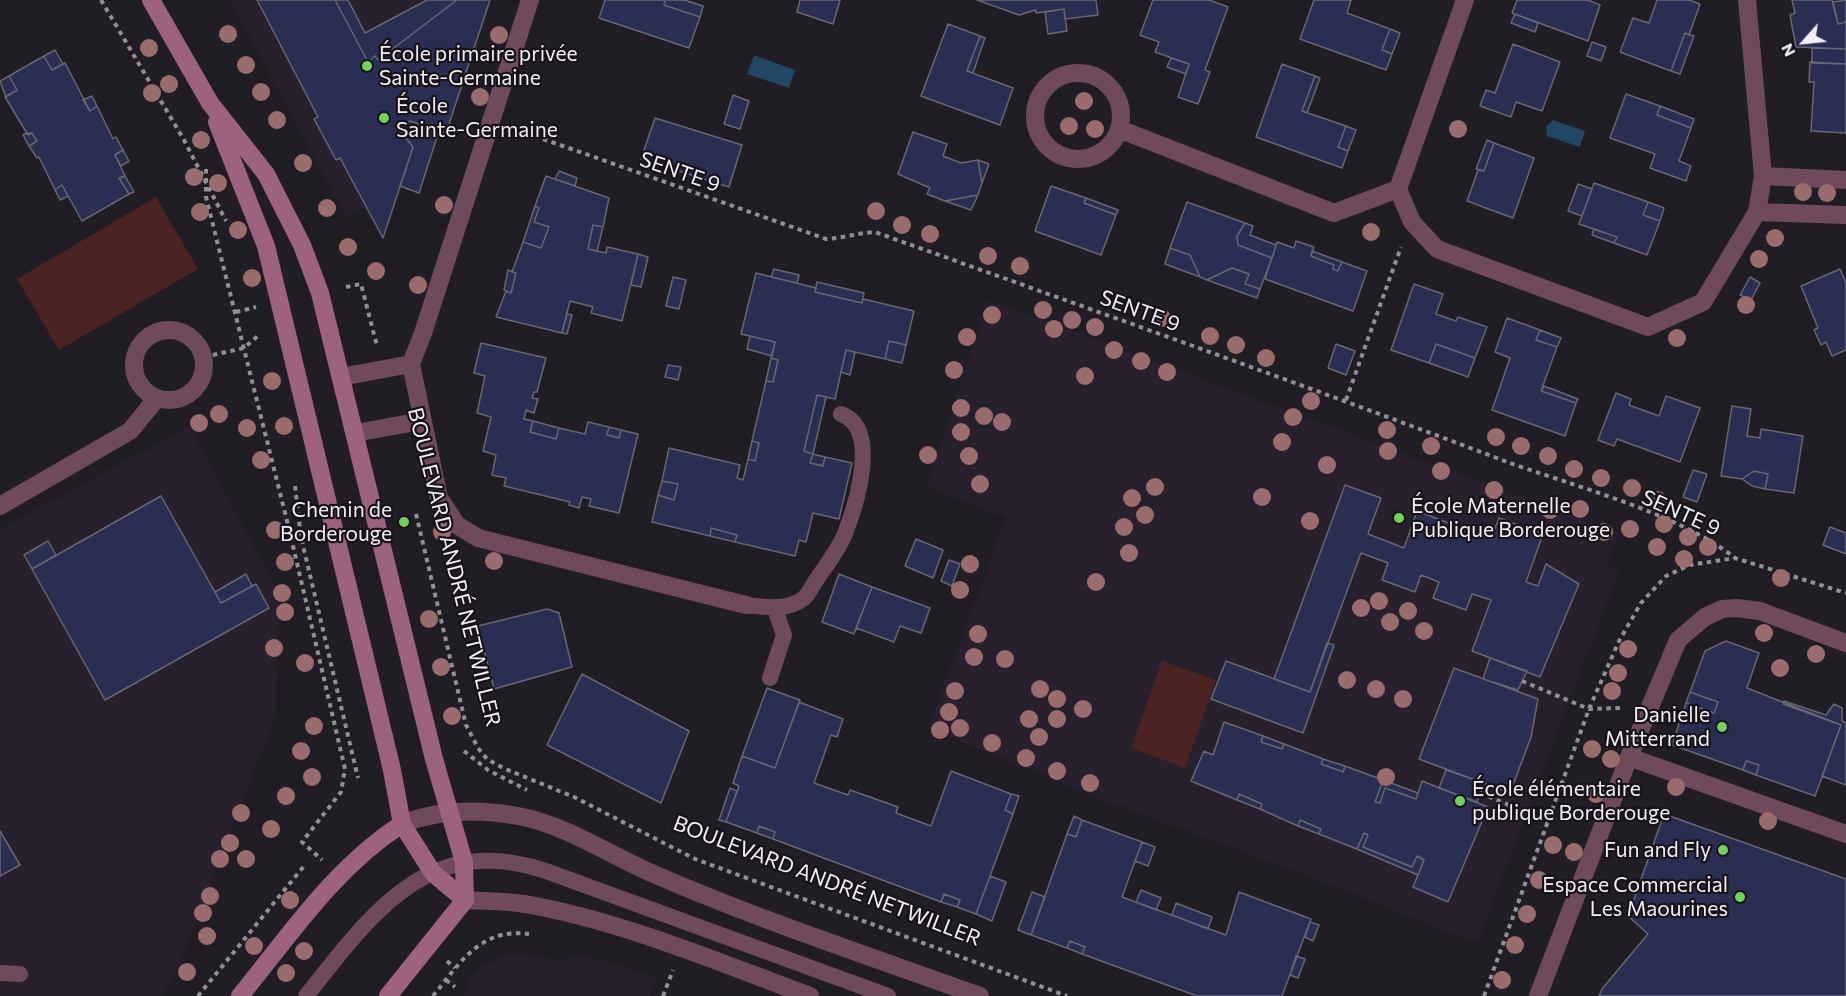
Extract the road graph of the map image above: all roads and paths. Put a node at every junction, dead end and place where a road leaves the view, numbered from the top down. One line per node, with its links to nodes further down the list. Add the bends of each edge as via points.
1 (101, 0): 11 (path)
2 (151, 0): 6 (main road)
3 (530, 0): 26 (street)
4 (1465, 0): 13 (street)
5 (1748, 0): 10 (street)
6 (210, 103): 28 (main road, via 266,174 302,245 320,293); 51 (main road, via 266,246)
7 (1119, 129): 7 (street, via 1117,99 1104,81 1091,74 1071,73 1057,78 1041,92 1035,106 1035,125 1041,139 1051,150 1073,159 1096,155 1108,146); 13 (street, via 1334,213)
8 (526, 133): 30 (path, SENTE 9, via 826,238 875,232)
9 (207, 160): 11 (path)
10 (1763, 176): 12 (street); 14 (street)
11 (205, 180): 16 (path); 24 (path)
12 (1846, 180)
13 (1398, 189): 17 (street, via 1412,222)
14 (1757, 212): 15 (street); 17 (street, via 1703,302 1648,327)
15 (1846, 215)
16 (230, 230)
17 (1437, 249): 30 (path, via 1416,251 1401,247)
18 (339, 289): 27 (path, via 360,284)
19 (250, 297): 20 (path)
20 (255, 317)
21 (258, 326): 22 (path)
22 (260, 334): 23 (path); 24 (path)
23 (262, 344)
24 (244, 348): 25 (path); 54 (path, via 345,769 341,792 302,842)
25 (204, 357): 29 (street, via 205,368 197,388 178,399); 29 (street, via 191,337 180,331 168,329 146,338 138,348 134,372 147,392)
26 (411, 364): 27 (street); 32 (street)
27 (383, 369): 28 (street)
28 (341, 377): 33 (main road)
29 (157, 398): 36 (street, via 130,431)
30 (1346, 401): 37 (path, SENTE 9, via 1638,509 1714,541)
31 (841, 414): 39 (lane, via 850,417 859,428 864,447 845,533 804,598)
32 (422, 420): 33 (street); 38 (street, via 439,498 457,525 478,538)
33 (355, 433): 49 (main road)
34 (294, 484): 46 (path, via 301,537)
35 (414, 502): 73 (path, BOULEVARD ANDRÉ NETWILLER, via 470,737 487,759 574,797 695,859)
36 (0, 507)
37 (1735, 558)
38 (746, 605): 39 (lane)
39 (775, 609): 41 (lane, via 784,635)
40 (1846, 643): 43 (street, via 1760,611 1722,609 1691,626 1678,639)
41 (770, 678)
42 (1522, 681): 43 (path, via 1589,710 1629,707)
43 (1647, 712): 45 (street)
44 (464, 751): 48 (path, via 488,770)
45 (1629, 757): 52 (street); 74 (street)
46 (358, 778)
47 (1480, 793): 50 (path)
48 (538, 795)
49 (449, 811): 51 (street); 53 (main road); 72 (street, via 520,816 578,836 655,875)
50 (1548, 821)
51 (402, 824): 56 (main road); 65 (main road, via 360,855 329,887)
52 (1846, 834)
53 (464, 862): 56 (lane); 57 (main road); 71 (lane, via 500,861 535,867)
54 (327, 865)
55 (304, 866): 64 (path)
56 (433, 873): 57 (main road); 66 (lane, via 410,883 379,908)
57 (465, 900): 67 (main road); 70 (street, via 524,904 570,915 692,953)
58 (523, 933): 62 (path, via 502,934 477,945)
59 (676, 961): 69 (path)
60 (0, 973): 61 (lane)
61 (20, 974)
62 (446, 980): 63 (path); 68 (path)
63 (455, 987)
64 (198, 996)
65 (240, 996)
66 (306, 996)
67 (388, 996)
68 (433, 996)
69 (663, 996)
70 (810, 996)
71 (888, 996)
72 (981, 996)
73 (1066, 996)
74 (1538, 996)

